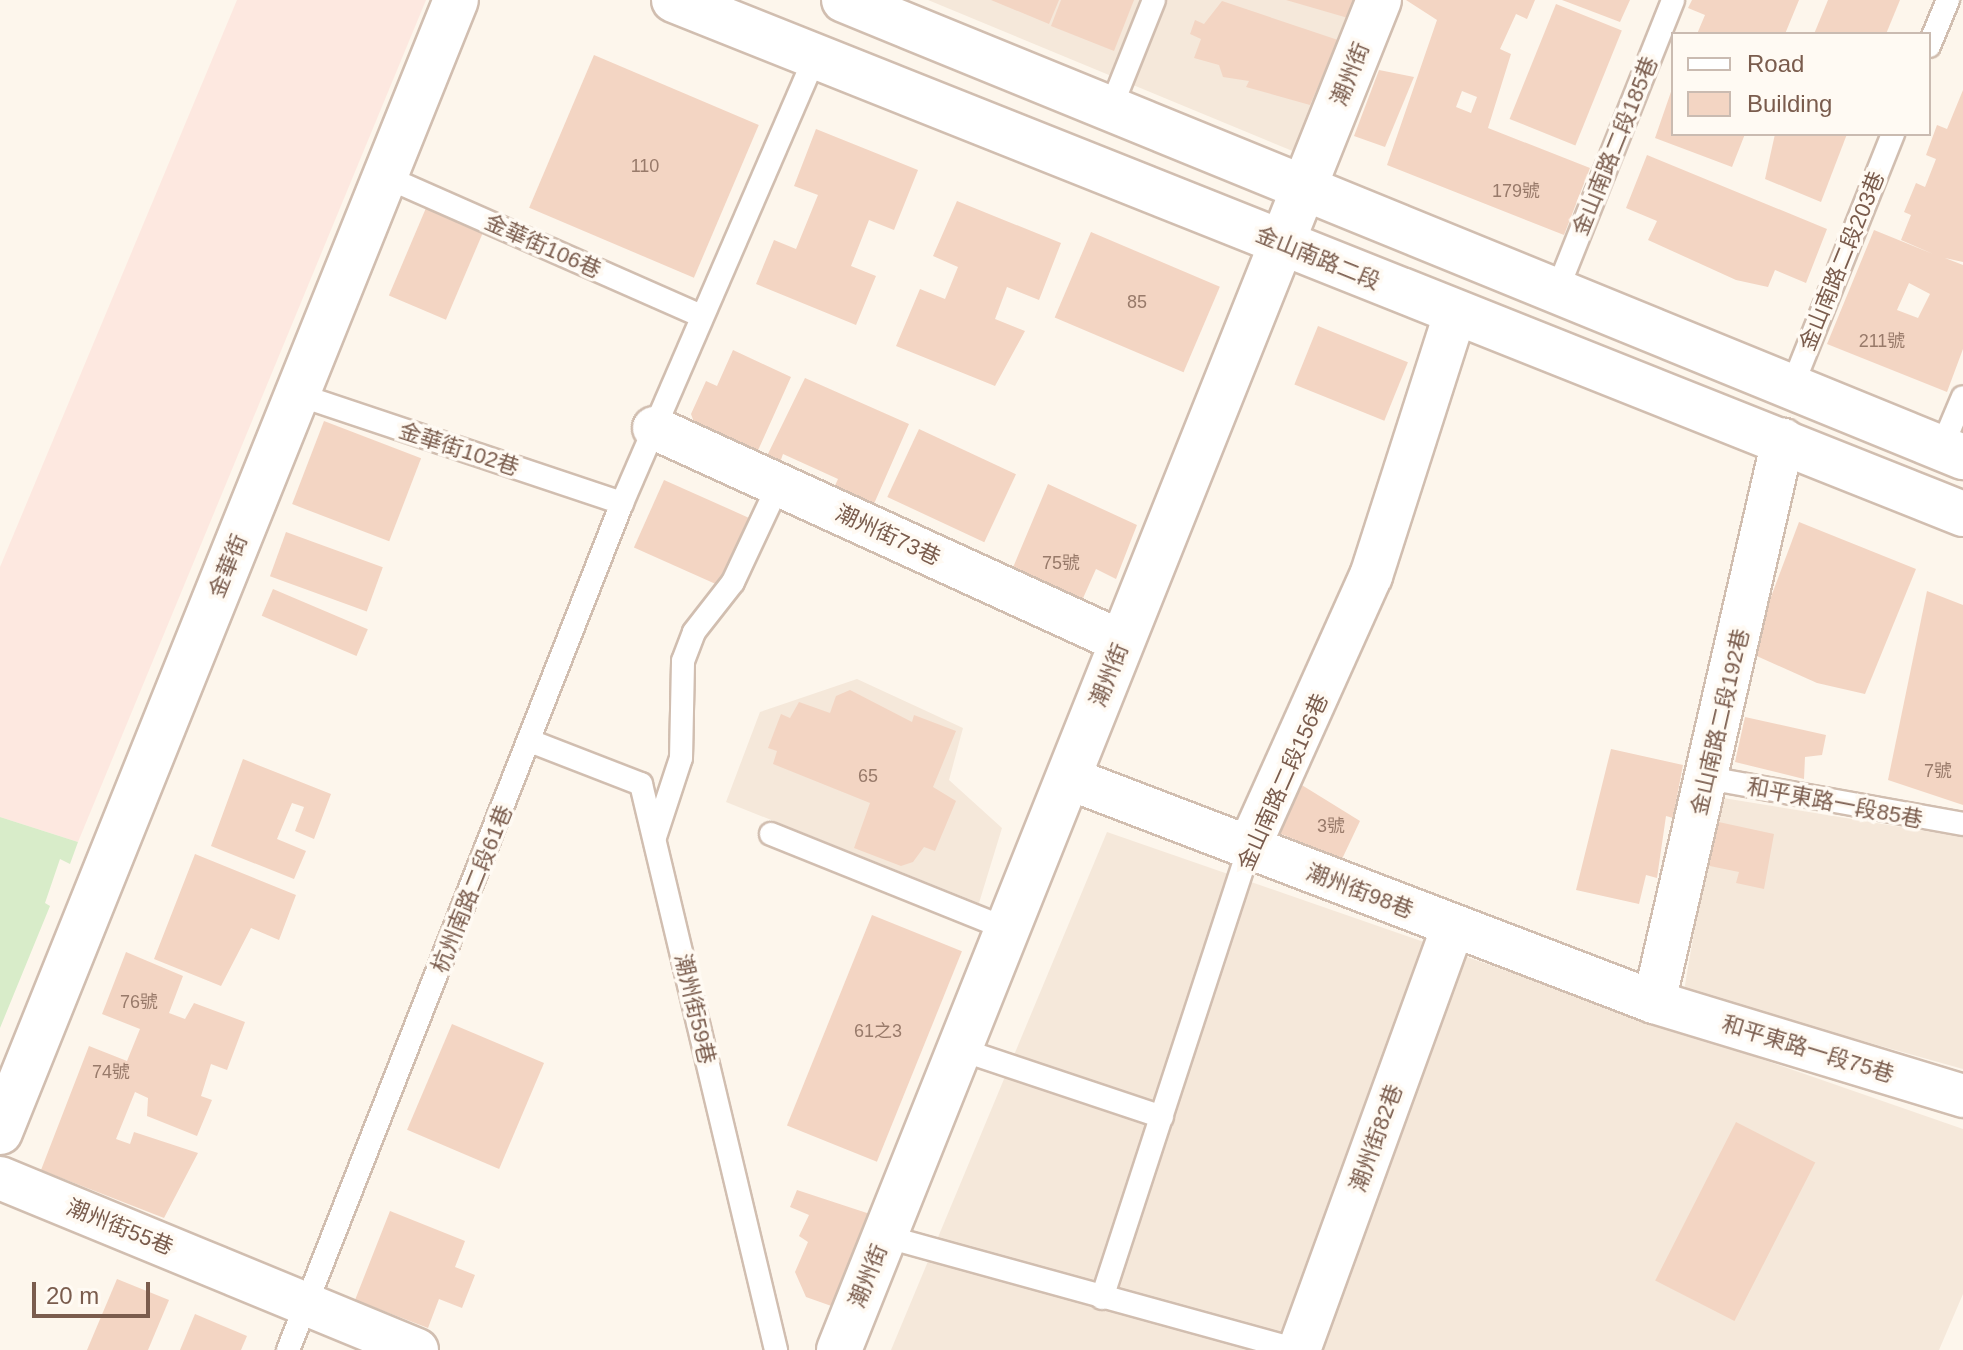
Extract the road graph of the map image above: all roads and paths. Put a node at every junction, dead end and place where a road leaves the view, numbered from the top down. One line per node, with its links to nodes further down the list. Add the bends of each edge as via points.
1 (456, 0): 12 (street, 金華街)
2 (674, 0): 9 (street, 金山南路二段)
3 (844, 0): 10 (street)
4 (1154, 0): 10 (lane)
5 (1379, 0): 13 (street, 潮州街)
6 (1673, 0): 15 (lane, 金山南路二段185巷)
7 (1948, 0): 8 (lane)
8 (1931, 41)
9 (816, 55): 14 (street, 金山南路二段); 17 (lane, 杭州南路二段61巷)
10 (1110, 110): 13 (street)
11 (1892, 136): 18 (lane, 金山南路二段203巷)
12 (384, 176): 17 (lane, 金華街106巷); 19 (street, 金華街)
13 (1306, 193): 14 (street, 潮州街); 15 (street)
14 (1285, 245): 16 (street, 金山南路二段); 27 (street, 潮州街)
15 (1556, 293): 18 (street)
16 (1455, 314): 22 (street, 金山南路二段); 34 (street, 金山南路二段156巷, via 1366,589)
17 (702, 316): 21 (lane, 杭州南路二段61巷)
18 (1791, 389): 23 (street)
19 (296, 394): 25 (lane, 金華街102巷); 41 (street, 金華街)
20 (1963, 397): 23 (lane)
21 (654, 428): 24 (street, 潮州街73巷); 25 (lane, 杭州南路二段61巷)
22 (1783, 440): 26 (street, 金山南路二段); 30 (street, 金山南路二段192巷)
23 (1952, 453)
24 (779, 484): 27 (street, 潮州街73巷); 33 (lane, via 733,582 694,632 683,661 681,758)
25 (622, 503): 28 (lane, 杭州南路二段61巷)
26 (1963, 514)
27 (1122, 642): 29 (street, 潮州街)
28 (530, 741): 33 (lane, 潮州街59巷, via 641,784); 45 (lane, 杭州南路二段61巷)
29 (1068, 778): 34 (street, 潮州街98巷); 36 (street, 潮州街)
30 (1708, 778): 31 (lane, 和平東路一段85巷); 37 (street, 金山南路二段192巷)
31 (1963, 824)
32 (771, 834): 36 (lane)
33 (654, 838): 48 (lane, 潮州街59巷)
34 (1249, 847): 35 (street, 潮州街98巷); 40 (lane, 金山南路二段156巷)
35 (1453, 927): 37 (street, 潮州街98巷); 50 (street, 潮州街82巷)
36 (1007, 929): 38 (street, 潮州街)
37 (1654, 1002): 39 (street, 和平東路一段75巷)
38 (959, 1049): 40 (lane); 43 (street, 潮州街)
39 (1963, 1096)
40 (1162, 1117): 44 (lane, 金山南路二段156巷)
41 (0, 1132)
42 (0, 1178): 45 (street, 潮州街55巷)
43 (884, 1236): 44 (lane, 潮州街82巷); 49 (street, 潮州街)
44 (1102, 1298): 50 (lane, 潮州街82巷)
45 (307, 1304): 46 (lane, 杭州南路二段61巷); 47 (street, 潮州街55巷)
46 (288, 1350)
47 (417, 1350)
48 (776, 1350)
49 (839, 1350)
50 (1298, 1350)

